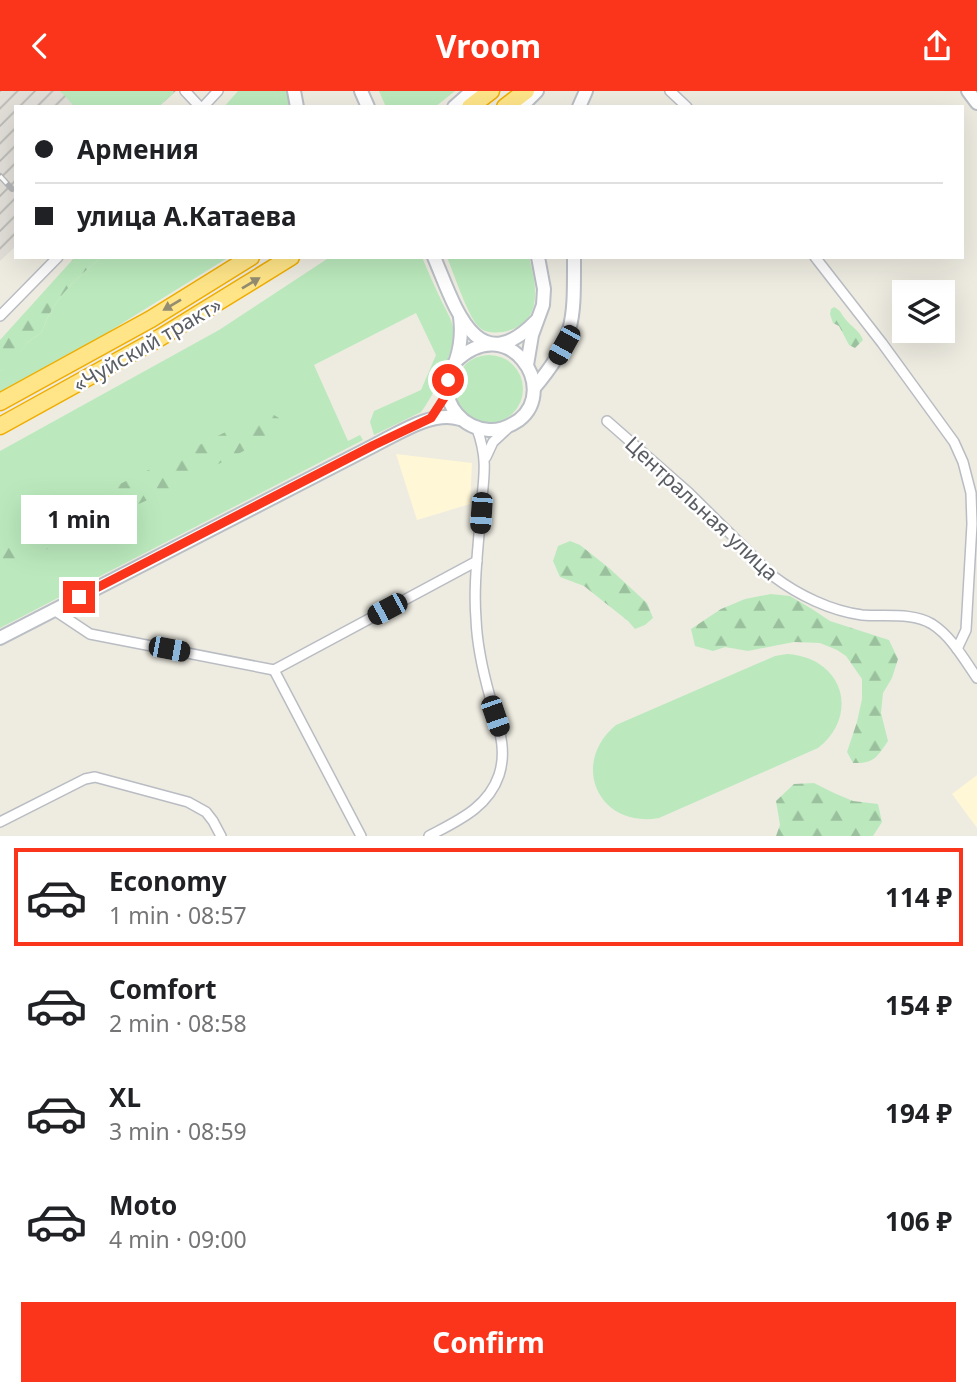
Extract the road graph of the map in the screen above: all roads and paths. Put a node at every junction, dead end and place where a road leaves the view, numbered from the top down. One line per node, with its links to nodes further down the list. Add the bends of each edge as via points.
1 (185, 91): 10 (street)
2 (218, 91): 11 (street)
3 (472, 91): 12 (street)
4 (491, 91): 13 (highway)
5 (526, 91): 14 (highway)
6 (537, 91): 15 (street)
7 (670, 91): 16 (street)
8 (968, 91): 9 (street)
9 (977, 103)
10 (199, 105)
11 (203, 105)
12 (456, 105)
13 (473, 105)
14 (508, 105)
15 (523, 105)
16 (685, 105)
17 (56, 259): 24 (street)
18 (249, 259): 32 (highway, «Чуйский тракт», one-way to 32)
19 (288, 259): 36 (highway, «Чуйский тракт», one-way to 19, via 161,337)
20 (435, 259): 25 (street)
21 (538, 259): 26 (street, via 544,289)
22 (574, 259): 30 (street, via 570,331 557,359)
23 (817, 259): 43 (street, via 954,442 963,462 972,524 966,630)
24 (0, 316)
25 (460, 317): 27 (street, via 475,335); 28 (street)
26 (536, 321): 27 (street, via 516,337); 29 (street)
27 (493, 345): 28 (street, via 477,347); 29 (street, via 519,355)
28 (455, 362): 31 (street)
29 (527, 365): 30 (street)
30 (534, 388): 37 (street, via 523,417)
31 (447, 390): 33 (street); 34 (street)
32 (0, 402)
33 (431, 418): 34 (street); 41 (street)
34 (460, 419): 38 (street)
35 (607, 421): 43 (street, Центральная улица, via 788,587 812,600 859,614 921,619)
36 (0, 426)
37 (510, 426): 38 (street, via 494,431); 39 (street, via 493,442)
38 (477, 429): 39 (street)
39 (485, 458): 40 (street)
40 (477, 561): 44 (street); 49 (street, via 478,642 501,733 502,761 493,789 482,803)
41 (54, 610): 42 (street); 44 (street, via 90,634)
42 (0, 638)
43 (957, 649): 45 (street, Центральная улица)
44 (274, 670): 48 (street)
45 (977, 678)
46 (0, 822): 47 (street, via 95,777 188,802 206,812)
47 (221, 836)
48 (361, 836)
49 (429, 836)

